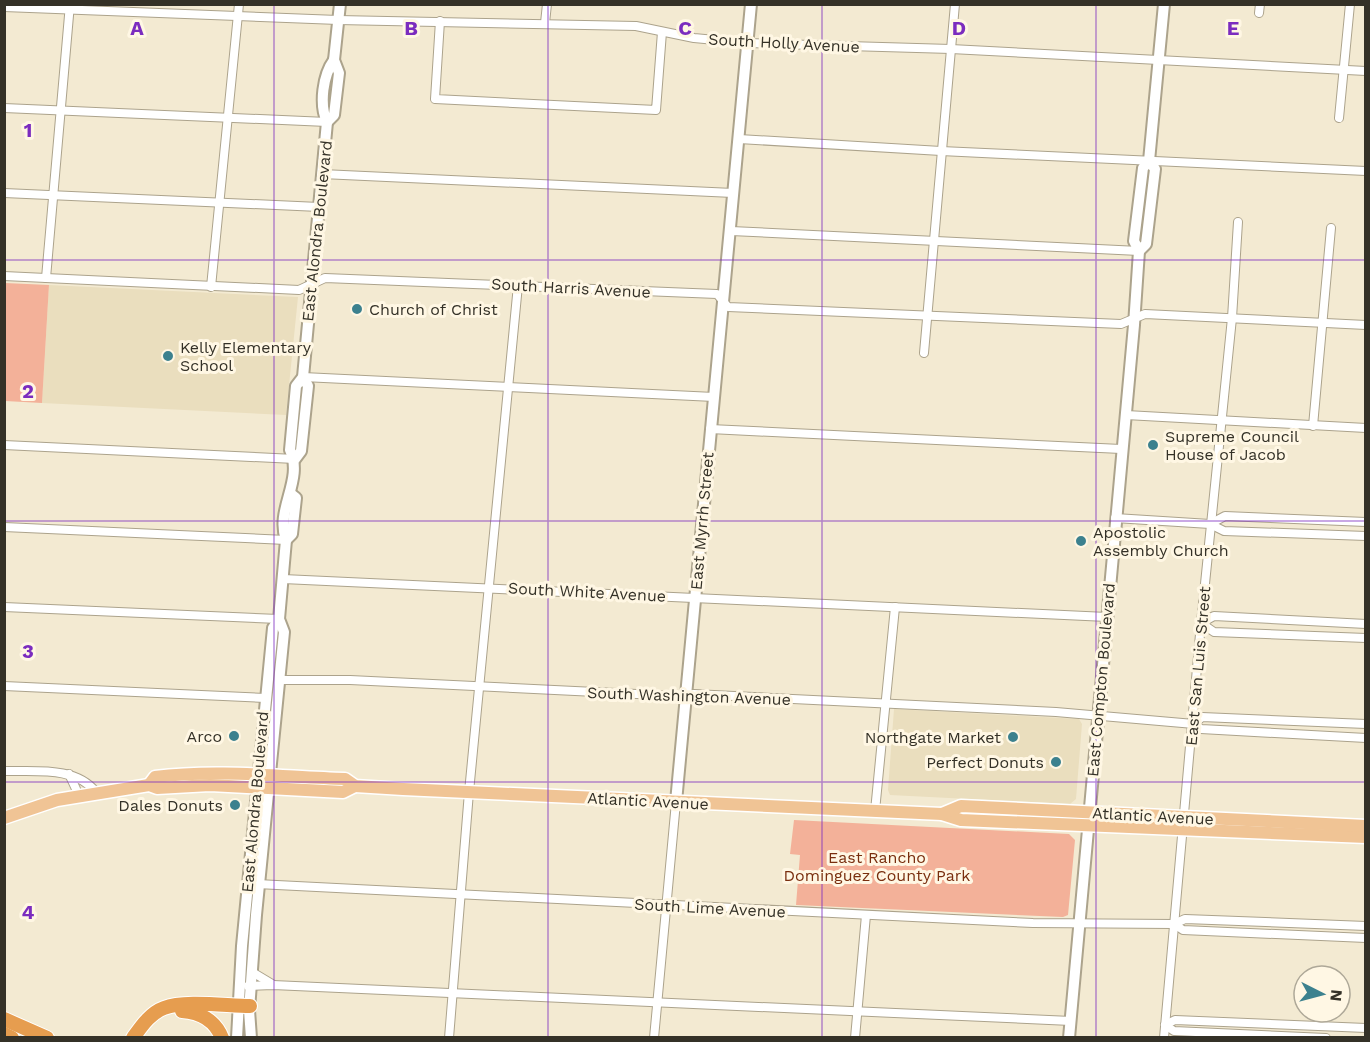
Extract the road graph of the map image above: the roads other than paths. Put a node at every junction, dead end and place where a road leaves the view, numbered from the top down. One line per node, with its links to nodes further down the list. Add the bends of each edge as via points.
1 (239, 4): 10 (street)
2 (340, 4): 11 (main road, East Alondra Boulevard)
3 (547, 4): 13 (street)
4 (751, 4): 15 (main road, East Myrrh Street)
5 (955, 4): 16 (street)
6 (1164, 4): 17 (main road, East Compton Boulevard)
7 (1350, 4): 18 (street)
8 (4, 7): 9 (street, South Holly Avenue)
9 (69, 7): 10 (street, South Holly Avenue); 21 (street)
10 (238, 16): 11 (street, South Holly Avenue); 22 (street)
11 (338, 20): 12 (street, South Holly Avenue); 24 (main road, East Alondra Boulevard, via 334,60 339,73 334,115)
12 (440, 21): 13 (street, South Holly Avenue); 14 (street, via 435,99 656,110)
13 (545, 23): 14 (street, South Holly Avenue, via 636,26)
14 (662, 32): 15 (street, South Holly Avenue)
15 (747, 43): 16 (street, South Holly Avenue); 25 (main road, East Myrrh Street)
16 (951, 49): 17 (street, South Holly Avenue); 26 (street)
17 (1158, 60): 18 (street, South Holly Avenue); 27 (main road, East Compton Boulevard)
18 (1344, 70): 19 (street, South Holly Avenue); 23 (street)
19 (1365, 71)
20 (4, 108): 21 (street)
21 (60, 111): 22 (street); 32 (street)
22 (228, 117): 24 (street); 33 (street)
23 (1339, 118)
24 (327, 122): 29 (main road, East Alondra Boulevard)
25 (739, 139): 26 (street); 31 (main road, East Myrrh Street)
26 (941, 152): 27 (street); 38 (street)
27 (1149, 161): 28 (street); 39 (main road, East Compton Boulevard, via 1155,170 1146,244)
28 (1365, 171)
29 (322, 174): 31 (street); 34 (main road, East Alondra Boulevard)
30 (4, 193): 32 (street)
31 (733, 193): 37 (main road, East Myrrh Street)
32 (52, 195): 33 (street); 41 (street)
33 (219, 202): 34 (street); 44 (street)
34 (319, 207): 42 (main road, East Alondra Boulevard)
35 (1238, 222): 48 (street, East San Luis Street)
36 (1331, 228): 49 (street)
37 (731, 231): 38 (street); 45 (main road, East Myrrh Street)
38 (933, 241): 39 (street); 46 (street)
39 (1139, 251): 47 (main road, East Compton Boulevard)
40 (4, 276): 41 (street, South Harris Avenue)
41 (46, 278): 44 (street, South Harris Avenue)
42 (312, 284): 43 (street, South Harris Avenue, via 325,278); 44 (street, South Harris Avenue, via 299,290); 52 (main road, East Alondra Boulevard)
43 (518, 285): 45 (street, South Harris Avenue, via 717,294); 53 (street)
44 (211, 287)
45 (723, 301): 46 (street, South Harris Avenue, via 728,307); 54 (main road, East Myrrh Street)
46 (926, 317): 47 (street, South Harris Avenue, via 1120,324); 51 (street)
47 (1134, 318): 48 (street, South Harris Avenue, via 1145,314); 55 (main road, East Compton Boulevard)
48 (1233, 318): 49 (street, South Harris Avenue); 56 (street, East San Luis Street)
49 (1322, 323): 50 (street, South Harris Avenue); 57 (street)
50 (1365, 325)
51 (924, 353)
52 (303, 377): 53 (street); 62 (main road, East Alondra Boulevard, via 308,386 301,451)
53 (508, 386): 54 (street); 70 (street)
54 (714, 397): 59 (main road, East Myrrh Street)
55 (1126, 415): 56 (street); 61 (main road, East Compton Boulevard)
56 (1221, 421): 57 (street); 65 (street, East San Luis Street)
57 (1313, 426): 58 (street)
58 (1365, 428)
59 (710, 429): 61 (street); 71 (main road, East Myrrh Street)
60 (4, 445): 62 (street)
61 (1121, 449): 63 (main road, East Compton Boulevard)
62 (295, 459): 68 (main road, East Alondra Boulevard, via 291,494 285,500 282,530)
63 (1115, 518): 65 (street); 74 (main road, East Compton Boulevard)
64 (1365, 522): 65 (street, via 1225,516)
65 (1210, 524): 67 (street, via 1224,531); 76 (street, East San Luis Street)
66 (4, 527): 68 (street)
67 (1365, 536)
68 (286, 540): 69 (main road, East Alondra Boulevard)
69 (283, 579): 70 (street, South White Avenue); 75 (main road, East Alondra Boulevard)
70 (488, 588): 71 (street, South White Avenue); 81 (street)
71 (695, 597): 73 (street, South White Avenue); 82 (main road, East Myrrh Street)
72 (4, 607): 75 (street)
73 (895, 607): 74 (street, South White Avenue); 84 (street)
74 (1107, 617): 85 (main road, East Compton Boulevard)
75 (279, 619): 79 (main road, East Alondra Boulevard, via 284,632); 83 (main road, East Alondra Boulevard, via 273,628)
76 (1201, 623): 77 (street, via 1214,616); 78 (street, via 1214,632); 86 (street, East San Luis Street)
77 (1365, 624)
78 (1365, 638)
79 (279, 680): 81 (street, South Washington Avenue); 91 (main road, East Alondra Boulevard)
80 (4, 686): 83 (street)
81 (479, 688): 82 (street, South Washington Avenue); 93 (street)
82 (686, 695): 84 (street, South Washington Avenue); 95 (main road, East Myrrh Street)
83 (265, 698): 91 (main road, East Alondra Boulevard)
84 (886, 704): 85 (street, South Washington Avenue); 96 (street)
85 (1098, 716): 86 (street, South Washington Avenue); 98 (main road, East Compton Boulevard)
86 (1194, 724): 87 (street, via 1202,717); 88 (street, via 1201,729); 99 (street, East San Luis Street)
87 (1365, 724)
88 (1365, 738)
89 (4, 771): 90 (street)
90 (69, 774): 92 (street, via 88,781); 94 (street)
91 (263, 782): 92 (main road, Atlantic Avenue, via 157,788 149,785); 93 (main road, Atlantic Avenue, via 345,779 355,786); 102 (main road, East Alondra Boulevard)
92 (96, 792): 94 (main road, Atlantic Avenue)
93 (469, 792): 95 (main road, Atlantic Avenue); 103 (street)
94 (75, 796): 97 (main road, Atlantic Avenue)
95 (676, 802): 96 (main road, Atlantic Avenue); 104 (street, East Myrrh Street)
96 (875, 811): 98 (main road, Atlantic Avenue, via 942,814 961,806)
97 (4, 818)
98 (1089, 818): 99 (main road, Atlantic Avenue); 106 (main road, East Compton Boulevard)
99 (1185, 823): 100 (main road, Atlantic Avenue); 101 (main road, Atlantic Avenue); 107 (street, East San Luis Street)
100 (1365, 826)
101 (1365, 837)
102 (253, 884): 103 (street, South Lime Avenue); 110 (main road, East Alondra Boulevard); 112 (main road, East Alondra Boulevard)
103 (460, 896): 104 (street, South Lime Avenue); 114 (street)
104 (666, 905): 105 (street, South Lime Avenue); 115 (street, East Myrrh Street)
105 (866, 915): 106 (street, South Lime Avenue); 117 (street)
106 (1080, 922): 107 (street, South Lime Avenue); 119 (main road, East Compton Boulevard)
107 (1174, 924): 108 (street, South Lime Avenue, via 1185,919); 109 (street, South Lime Avenue, via 1183,930); 120 (street, East San Luis Street)
108 (1365, 926)
109 (1365, 938)
110 (252, 972): 111 (street); 113 (main road, East Alondra Boulevard)
111 (273, 985): 113 (street); 114 (street)
112 (239, 986): 113 (street); 116 (main road, East Alondra Boulevard)
113 (251, 986): 116 (main road, East Alondra Boulevard)
114 (452, 994): 115 (street); 130 (street)
115 (657, 1002): 117 (street); 131 (street, East Myrrh Street)
116 (244, 1006): 125 (highway, via 164,1008); 128 (main road); 129 (main road)
117 (857, 1010): 119 (street); 132 (street)
118 (4, 1019): 124 (highway)
119 (1071, 1022): 133 (main road, East Compton Boulevard)
120 (1165, 1025): 121 (street, via 1175,1020); 134 (street, East San Luis Street); 135 (street, via 1174,1031)
121 (1365, 1028)
122 (4, 1034): 123 (highway)
123 (12, 1038)
124 (47, 1038)
125 (133, 1038)
126 (144, 1038): 127 (highway, via 159,1017 180,1011 204,1017)
127 (222, 1038)
128 (237, 1038)
129 (251, 1038)
130 (448, 1038)
131 (654, 1038)
132 (855, 1038)
133 (1069, 1038)
134 (1164, 1038)
135 (1326, 1038)

